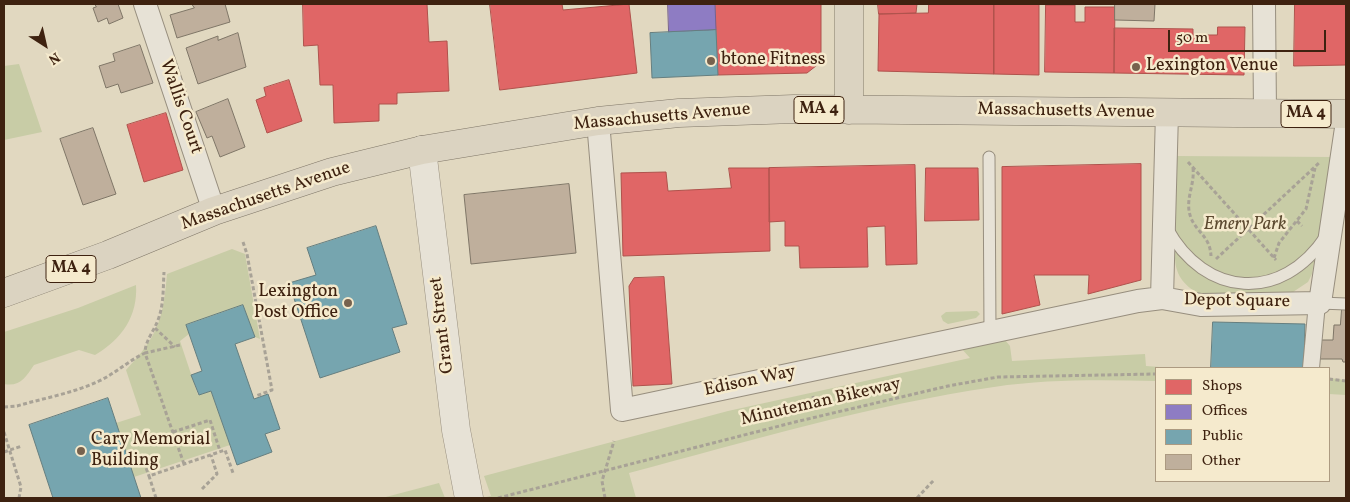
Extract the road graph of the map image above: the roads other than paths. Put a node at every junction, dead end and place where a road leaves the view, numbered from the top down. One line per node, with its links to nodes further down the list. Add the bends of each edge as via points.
1 (144, 4): 12 (street, Wallis Court)
2 (849, 4): 4 (main road)
3 (1264, 4): 6 (street)
4 (849, 110): 5 (main road, Massachusetts Avenue / MA 4); 8 (main road, Massachusetts Avenue / MA 4, via 679,113)
5 (1167, 112): 6 (main road, Massachusetts Avenue / MA 4); 13 (street, Depot Square)
6 (1265, 113): 7 (main road, Massachusetts Avenue / MA 4)
7 (1346, 114)
8 (598, 121): 10 (main road, Massachusetts Avenue / MA 4); 19 (street, Edison Way, via 622,410)
9 (1346, 128): 14 (street)
10 (422, 150): 12 (main road, Massachusetts Avenue / MA 4, via 332,172); 21 (street, Grant Street, via 456,430)
11 (989, 157): 19 (lane)
12 (214, 211): 15 (main road, Massachusetts Avenue / MA 4)
13 (1164, 222): 14 (lane, via 1182,252 1197,267 1223,279 1250,284 1279,277 1292,270 1310,256); 16 (street, Depot Square)
14 (1331, 228): 17 (street)
15 (4, 293)
16 (1162, 298): 17 (street, Depot Square, via 1201,304); 19 (street, Edison Way)
17 (1318, 303): 18 (lane); 20 (street)
18 (1346, 304)
19 (990, 331)
20 (1311, 367)
21 (469, 498)

